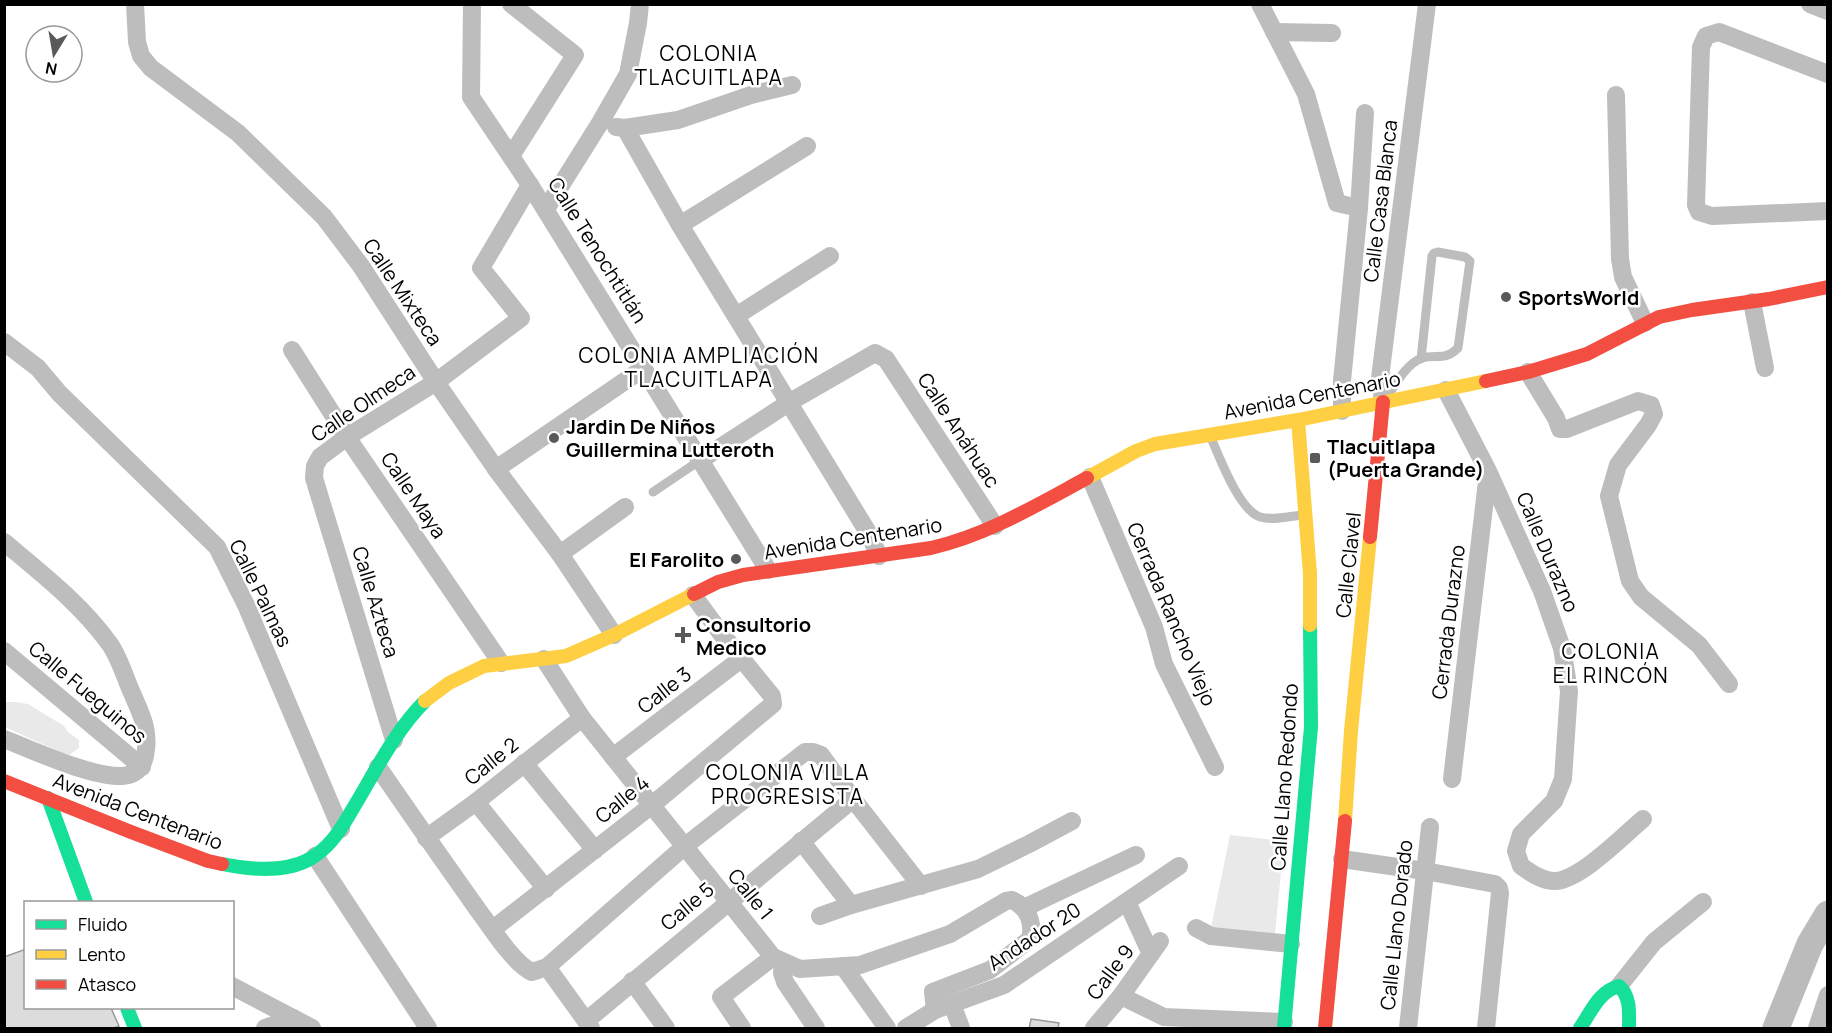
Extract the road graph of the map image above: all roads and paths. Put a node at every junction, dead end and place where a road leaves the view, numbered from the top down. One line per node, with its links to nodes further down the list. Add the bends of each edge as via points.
1 (135, 4): 35 (street, Calle Mixteca, via 141,56 151,68 238,133 324,217 361,266)
2 (472, 4): 18 (street, Calle Tenochtitlán, via 471,97)
3 (511, 4): 18 (street, via 575,56)
4 (640, 4): 15 (street, via 628,74)
5 (1260, 4): 9 (street)
6 (1427, 4): 38 (street, Calle Casa Blanca, via 1380,378)
7 (1809, 4): 8 (street)
8 (1827, 11)
9 (1274, 32): 10 (street); 20 (street, via 1306,94 1337,203)
10 (1332, 33)
11 (1827, 74): 22 (street, via 1719,32 1707,36 1701,47 1696,205 1699,212 1712,216)
12 (792, 85): 16 (street, via 678,120)
13 (1616, 95): 28 (street, via 1620,258 1623,276)
14 (1365, 113): 20 (street)
15 (600, 123): 16 (street); 21 (street)
16 (625, 128): 23 (street)
17 (807, 146): 23 (street)
18 (511, 156): 19 (street, Calle Tenochtitlán)
19 (530, 184): 21 (street, Calle Tenochtitlán); 35 (street, Calle Olmeca, via 481,268 521,318)
20 (1359, 208): 39 (street)
21 (546, 209): 32 (street, Calle Tenochtitlán)
22 (1827, 211)
23 (680, 225): 27 (street)
24 (830, 255): 27 (street)
25 (1827, 286): 26 (main road, Avenida Centenario)
26 (1752, 302): 28 (main road, Avenida Centenario, via 1672,314); 33 (street)
27 (736, 316): 37 (street)
28 (1645, 323): 34 (main road, Avenida Centenario, via 1587,354)
29 (4, 342): 80 (street, Calle Palmas, via 38,368 58,393 217,547 246,605)
30 (292, 350): 42 (street, Calle Maya)
31 (1421, 359): 31 (lane, via 1451,355 1458,348 1470,261 1465,257 1438,252 1432,256); 38 (lane, via 1406,370)
32 (644, 368): 43 (street, Calle Tenochtitlán); 44 (street)
33 (1765, 368)
34 (1528, 372): 36 (main road, Avenida Centenario); 62 (street, via 1560,429 1638,401 1651,405 1654,414 1618,465 1609,496 1630,581 1641,597 1699,645)
35 (435, 381): 42 (street, Calle Olmeca); 44 (street, Calle Mixteca)
36 (1446, 390): 38 (main road, Avenida Centenario); 45 (street, Calle Durazno)
37 (790, 402): 43 (street); 51 (street, Calle Anáhuac, via 869,355 875,353 886,359); 54 (street)
38 (1383, 402): 39 (main road, Avenida Centenario); 87 (main road, Calle Clavel, via 1346,731)
39 (1342, 411): 40 (main road, Avenida Centenario)
40 (1298, 420): 41 (main road, Avenida Centenario); 50 (main road, Calle Llano Redondo)
41 (1209, 434): 46 (main road, Avenida Centenario, via 1155,444); 50 (lane, via 1242,504 1251,513 1262,518)
42 (347, 437): 47 (street, Calle Olmeca, via 320,457); 61 (street, Calle Maya)
43 (699, 461): 48 (lane); 55 (street, Calle Tenochtitlán)
44 (496, 470): 53 (street, Calle Mixteca)
45 (1488, 471): 71 (street, Cerrada Durazno); 77 (street, Calle Durazno, via 1563,648 1569,691 1563,779 1554,801 1521,834 1516,851 1521,866 1538,877 1554,881 1569,878)
46 (1090, 477): 51 (main road, Avenida Centenario); 70 (street, Cerrada Rancho Viejo, via 1154,627 1164,664)
47 (314, 478): 65 (street, Calle Azteca)
48 (653, 492)
49 (625, 507): 53 (street)
50 (1305, 515): 101 (main road, Calle Llano Redondo, via 1316,728)
51 (995, 526): 54 (main road, Avenida Centenario, via 942,546)
52 (4, 542): 68 (street, Calle Fueguinos, via 74,604 111,645 146,726)
53 (560, 554): 57 (street, Calle Mixteca)
54 (879, 556): 55 (main road, Avenida Centenario)
55 (768, 570): 56 (main road, Avenida Centenario, via 718,582)
56 (693, 595): 57 (main road, Avenida Centenario); 60 (street)
57 (614, 635): 59 (main road, Avenida Centenario, via 566,656)
58 (4, 651): 68 (street, Calle Fueguinos)
59 (544, 659): 61 (main road, Avenida Centenario); 63 (street, Calle 1)
60 (741, 659): 66 (street, Calle 3); 76 (street, Calle 4, via 772,696 772,704)
61 (501, 663): 65 (main road, Avenida Centenario, via 469,672 435,692)
62 (1728, 684)
63 (582, 718): 66 (street, Calle 1); 67 (street, Calle 2)
64 (4, 739): 68 (street, Calle Fueguinos, via 105,775 134,774)
65 (394, 740): 69 (main road, Avenida Centenario)
66 (614, 757): 76 (street, Calle 1)
67 (524, 763): 75 (street, Calle 2); 84 (street)
68 (142, 766)
69 (378, 766): 80 (main road, Avenida Centenario); 81 (street)
70 (1215, 767)
71 (1452, 779)
72 (4, 782): 73 (main road, Avenida Centenario)
73 (48, 798): 86 (main road, Avenida Centenario, via 208,861 273,869); 92 (main road)
74 (853, 800): 82 (street, Calle 5); 83 (street, via 821,755 804,752); 90 (street)
75 (476, 802): 81 (street, Calle 2); 91 (street)
76 (652, 805): 83 (street, Calle 1); 84 (street, Calle 4)
77 (1643, 819)
78 (1071, 821): 90 (street, via 978,869)
79 (1430, 827): 89 (street, Calle Llano Dorado)
80 (341, 829): 86 (main road, Avenida Centenario)
81 (426, 838): 100 (street)
82 (801, 842): 93 (street, Calle 5); 96 (street)
83 (685, 846): 93 (street, Calle 1); 104 (street)
84 (595, 850): 91 (street, Calle 4)
85 (1136, 855): 97 (street)
86 (315, 856): 118 (street)
87 (1342, 859): 89 (street); 126 (main road)
88 (1179, 866): 94 (street, Andador 20)
89 (1425, 871): 127 (street, Calle Llano Dorado); 128 (street, via 1495,884 1499,888)
90 (921, 886): 96 (street)
91 (546, 889): 100 (street, Calle 4)
92 (85, 901)
93 (729, 901): 102 (street, Calle 1); 105 (street, Calle 5)
94 (1127, 902): 109 (street, Calle 9, via 1156,948); 110 (street, Andador 20, via 1004,985)
95 (1703, 902): 106 (street, via 1654,942)
96 (850, 906): 98 (street)
97 (1024, 908): 103 (street, via 1012,900 1006,901 950,934 860,965); 110 (street, via 1031,923 1030,939 990,970 933,992)
98 (820, 916)
99 (1197, 928): 101 (street, via 1211,936)
100 (493, 929): 104 (street, via 529,971)
101 (1291, 944): 114 (main road, Calle Llano Redondo)
102 (778, 959): 103 (street, via 800,969); 120 (street, via 721,997); 121 (street, via 785,982)
103 (843, 966): 122 (street)
104 (547, 967): 113 (street)
105 (632, 981): 113 (street, Calle 5); 119 (street)
106 (1619, 986): 129 (main road, via 1604,992); 130 (main road, via 1628,998)
107 (234, 987): 112 (street)
108 (1827, 995): 131 (street)
109 (1121, 996): 114 (street, via 1164,1017); 125 (street, Calle 9)
110 (943, 1007): 123 (street, Andador 20); 124 (street)
111 (127, 1009): 115 (main road)
112 (293, 1018): 116 (street); 117 (street)
113 (589, 1025)
114 (1284, 1025)
115 (135, 1029)
116 (265, 1029)
117 (312, 1029)
118 (428, 1029)
119 (666, 1029)
120 (742, 1029)
121 (816, 1029)
122 (887, 1029)
123 (906, 1029)
124 (961, 1029)
125 (1094, 1029)
126 (1325, 1029)
127 (1408, 1029)
128 (1486, 1029)
129 (1580, 1029)
130 (1629, 1029)
131 (1818, 1029)

